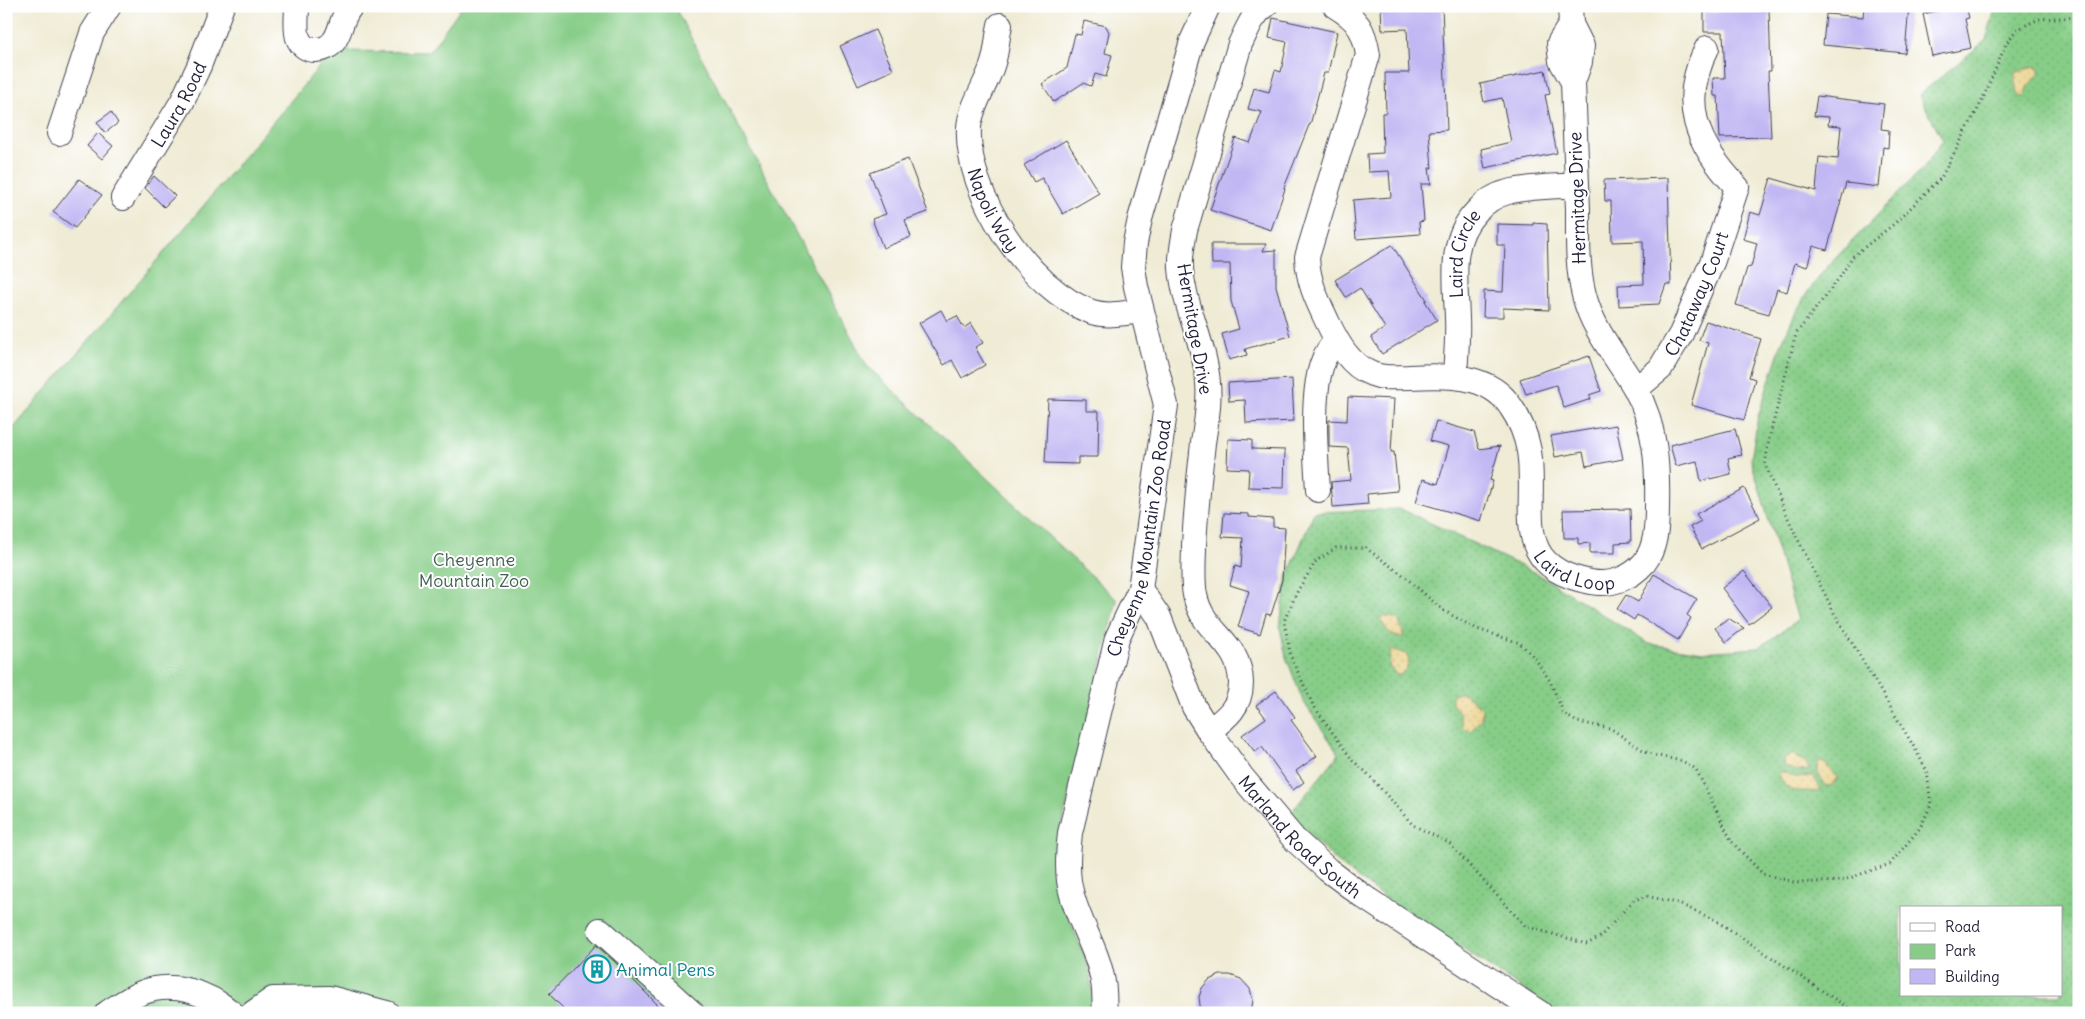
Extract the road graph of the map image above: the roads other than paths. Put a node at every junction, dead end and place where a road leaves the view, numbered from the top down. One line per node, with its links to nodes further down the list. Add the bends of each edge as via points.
1 (108, 6): 11 (street, via 92,33)
2 (222, 6): 13 (street, Laura Road, via 182,102)
3 (297, 6): 4 (street, via 298,38 305,47 314,51 325,49 334,40 344,14)
4 (351, 6)
5 (1208, 6): 14 (street, Cheyenne Mountain Zoo Road, via 1192,41 1135,243 1133,267)
6 (1265, 6): 20 (street, Hermitage Drive, via 1258,11 1240,44 1185,230 1182,250 1184,288 1208,382 1196,498 1195,594 1207,624 1233,651 1240,668 1241,685 1239,701 1231,714)
7 (1335, 6): 15 (street, via 1358,24 1365,37 1368,55 1307,258 1312,291)
8 (1570, 15): 12 (street, Hermitage Drive, via 1559,43 1561,61 1573,82)
9 (1000, 25): 14 (street, Napoli Way, via 993,62 969,125 972,161 990,211 1026,263 1070,301 1106,315)
10 (1707, 48): 17 (street, Chataway Court, via 1693,84 1693,109 1702,139 1718,168 1737,187 1713,260 1681,334 1660,368)
11 (59, 133)
12 (1577, 185): 16 (street, Laird Circle, via 1507,192 1492,198 1468,220 1460,235 1456,254); 17 (street, Hermitage Drive, via 1584,296 1598,331)
13 (123, 198)
14 (1141, 311): 19 (street, Cheyenne Mountain Zoo Road, via 1166,406)
15 (1336, 340): 16 (street, via 1348,357 1372,374 1387,378); 18 (street, via 1318,377 1315,429)
16 (1455, 376): 17 (street, Laird Loop, via 1481,383 1498,393 1510,405 1526,436 1532,538 1539,552 1564,574 1598,584 1617,582 1632,575 1646,561 1657,527 1658,466 1647,415)
17 (1636, 389)
18 (1318, 490)
19 (1140, 589): 20 (street, Marland Road South, via 1159,617 1194,707); 27 (street, Cheyenne Mountain Zoo Road, via 1117,638 1068,851 1071,894 1104,983)
20 (1209, 731): 28 (street, Marland Road South, via 1268,809 1328,870)
21 (600, 930): 26 (street)
22 (223, 1010): 23 (street, via 206,995 163,988 142,992)
23 (107, 1013)
24 (253, 1013): 25 (street, via 273,1000 330,998)
25 (387, 1013)
26 (692, 1013)
27 (1105, 1013)
28 (1540, 1013)

